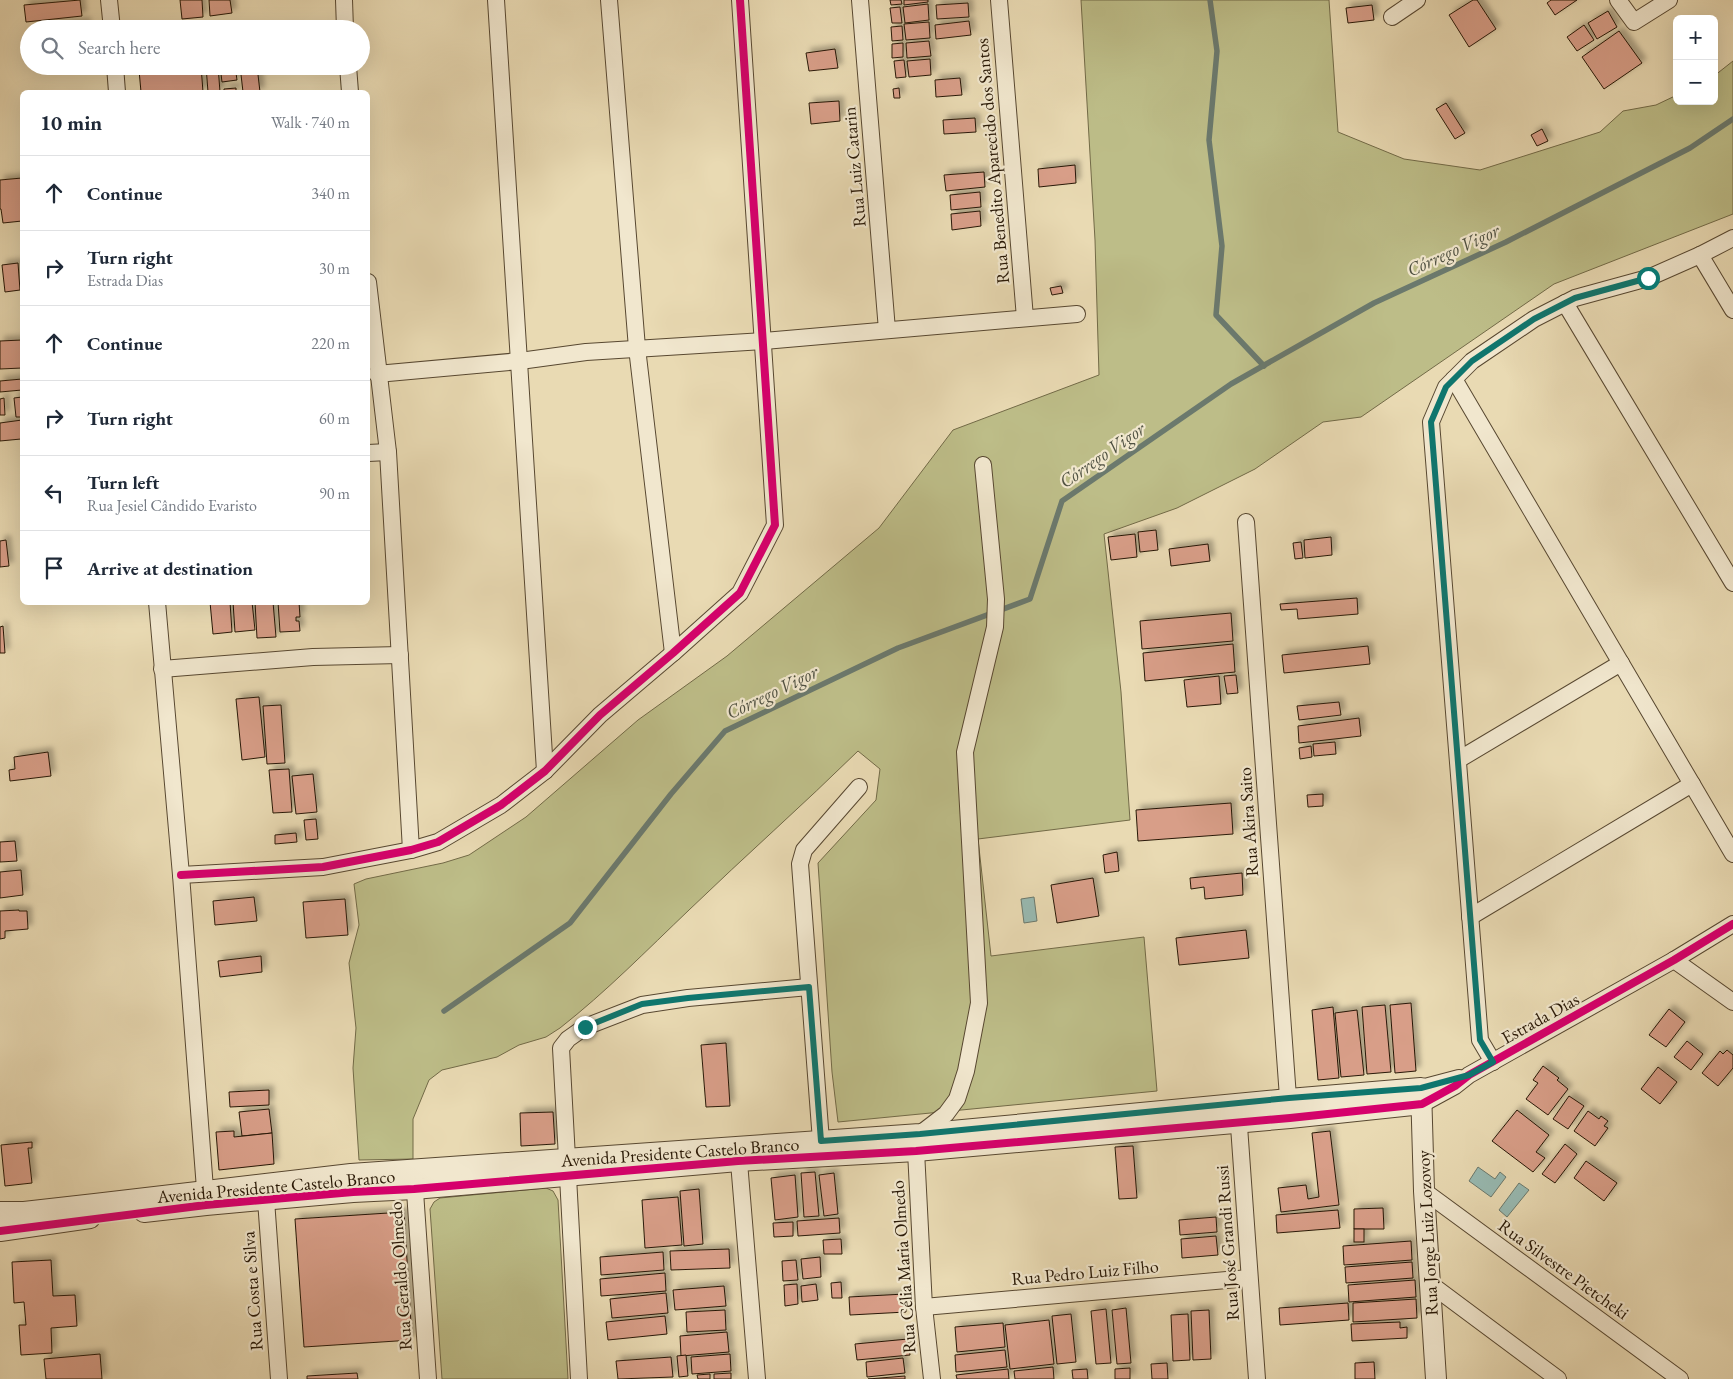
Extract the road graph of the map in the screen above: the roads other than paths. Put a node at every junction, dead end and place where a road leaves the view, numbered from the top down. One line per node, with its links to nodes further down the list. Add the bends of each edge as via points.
1 (109, 0): 12 (street)
2 (344, 0): 13 (street)
3 (496, 0): 28 (street)
4 (609, 0): 27 (street)
5 (740, 0): 26 (street)
6 (860, 0): 25 (street, Rua Luiz Catarin)
7 (999, 0): 24 (street, Rua Benedito Aparecido dos Santos)
8 (1391, 0): 9 (street, via 1392,17)
9 (1417, 0)
10 (1618, 0): 11 (street, via 1634,22)
11 (1669, 0)
12 (111, 20)
13 (345, 20)
14 (116, 75): 16 (street)
15 (349, 75): 17 (street)
16 (117, 90)
17 (350, 90)
18 (1733, 238): 19 (street)
19 (1700, 255): 21 (street, via 1648,278); 22 (street)
20 (370, 302): 29 (street)
21 (1565, 303): 30 (street, via 1534,319 1472,361); 35 (street)
22 (1733, 310)
23 (1077, 314): 24 (street)
24 (1025, 318): 25 (street)
25 (887, 330): 26 (street)
26 (764, 341): 27 (street); 37 (street, via 775,525 740,593)
27 (637, 348): 28 (street); 37 (street)
28 (520, 360): 29 (street); 42 (street)
29 (377, 374): 32 (street)
30 (1454, 378): 39 (street); 41 (street, via 1446,387 1431,422)
31 (370, 452): 32 (street)
32 (388, 452): 38 (street)
33 (983, 465): 58 (street, via 996,599 995,627 965,752 979,1004 957,1099)
34 (1246, 522): 55 (street, Rua Akira Saito)
35 (1733, 583)
36 (156, 605): 40 (street)
37 (673, 654): 42 (street, via 600,715)
38 (400, 655): 40 (street, via 314,656); 45 (street)
39 (1621, 663): 41 (street); 43 (street)
40 (162, 669): 47 (street)
41 (1458, 760): 48 (street)
42 (545, 771): 45 (street, via 501,805 438,842)
43 (1692, 784): 46 (street); 48 (street)
44 (859, 787): 51 (street, via 804,850 800,864)
45 (410, 850): 47 (street, via 323,867)
46 (1733, 854)
47 (181, 875): 63 (street)
48 (1470, 916): 53 (street, via 1480,1040)
49 (1733, 924): 50 (street)
50 (1674, 960): 52 (street); 53 (street, Estrada Dias)
51 (809, 987): 57 (street); 60 (street, via 642,1004 585,1027 568,1039 560,1048)
52 (1733, 1002)
53 (1493, 1062): 54 (street, Estrada Dias)
54 (1422, 1096): 55 (street, Avenida Presidente Castelo Branco); 62 (street, Rua Jorge Luiz Lozovoy)
55 (1289, 1108): 56 (street, Avenida Presidente Castelo Branco)
56 (1238, 1113): 58 (street, Avenida Presidente Castelo Branco); 67 (street, Rua José Grandi Russi)
57 (821, 1141): 58 (street, Avenida Presidente Castelo Branco); 59 (street, Avenida Presidente Castelo Branco)
58 (918, 1143): 59 (street, Avenida Presidente Castelo Branco); 69 (street, Rua Célia Maria Olmedo)
59 (738, 1154): 60 (street, Avenida Presidente Castelo Branco); 73 (street)
60 (566, 1167): 61 (street, Avenida Presidente Castelo Branco); 72 (street)
61 (414, 1180): 63 (street, Avenida Presidente Castelo Branco, via 352,1174); 64 (street, Avenida Presidente Castelo Branco, via 353,1192); 71 (street, Rua Geraldo Olmedo)
62 (1424, 1191): 68 (street, Rua Jorge Luiz Lozovoy); 78 (street, Rua Silvestre Pietcheki)
63 (205, 1197): 64 (street, Avenida Presidente Castelo Branco); 65 (street, Avenida Presidente Castelo Branco); 66 (street, Avenida Presidente Castelo Branco)
64 (266, 1200): 70 (street, Rua Costa e Silva)
65 (0, 1212)
66 (0, 1231)
67 (1249, 1278): 69 (street, Rua Pedro Luiz Filho); 75 (street, Rua José Grandi Russi)
68 (1429, 1283): 76 (street, Rua Jorge Luiz Lozovoy); 77 (street)
69 (924, 1307): 74 (street, Rua Célia Maria Olmedo)
70 (279, 1379)
71 (428, 1379)
72 (579, 1379)
73 (758, 1379)
74 (932, 1379)
75 (1257, 1379)
76 (1436, 1379)
77 (1558, 1379)
78 (1680, 1379)

